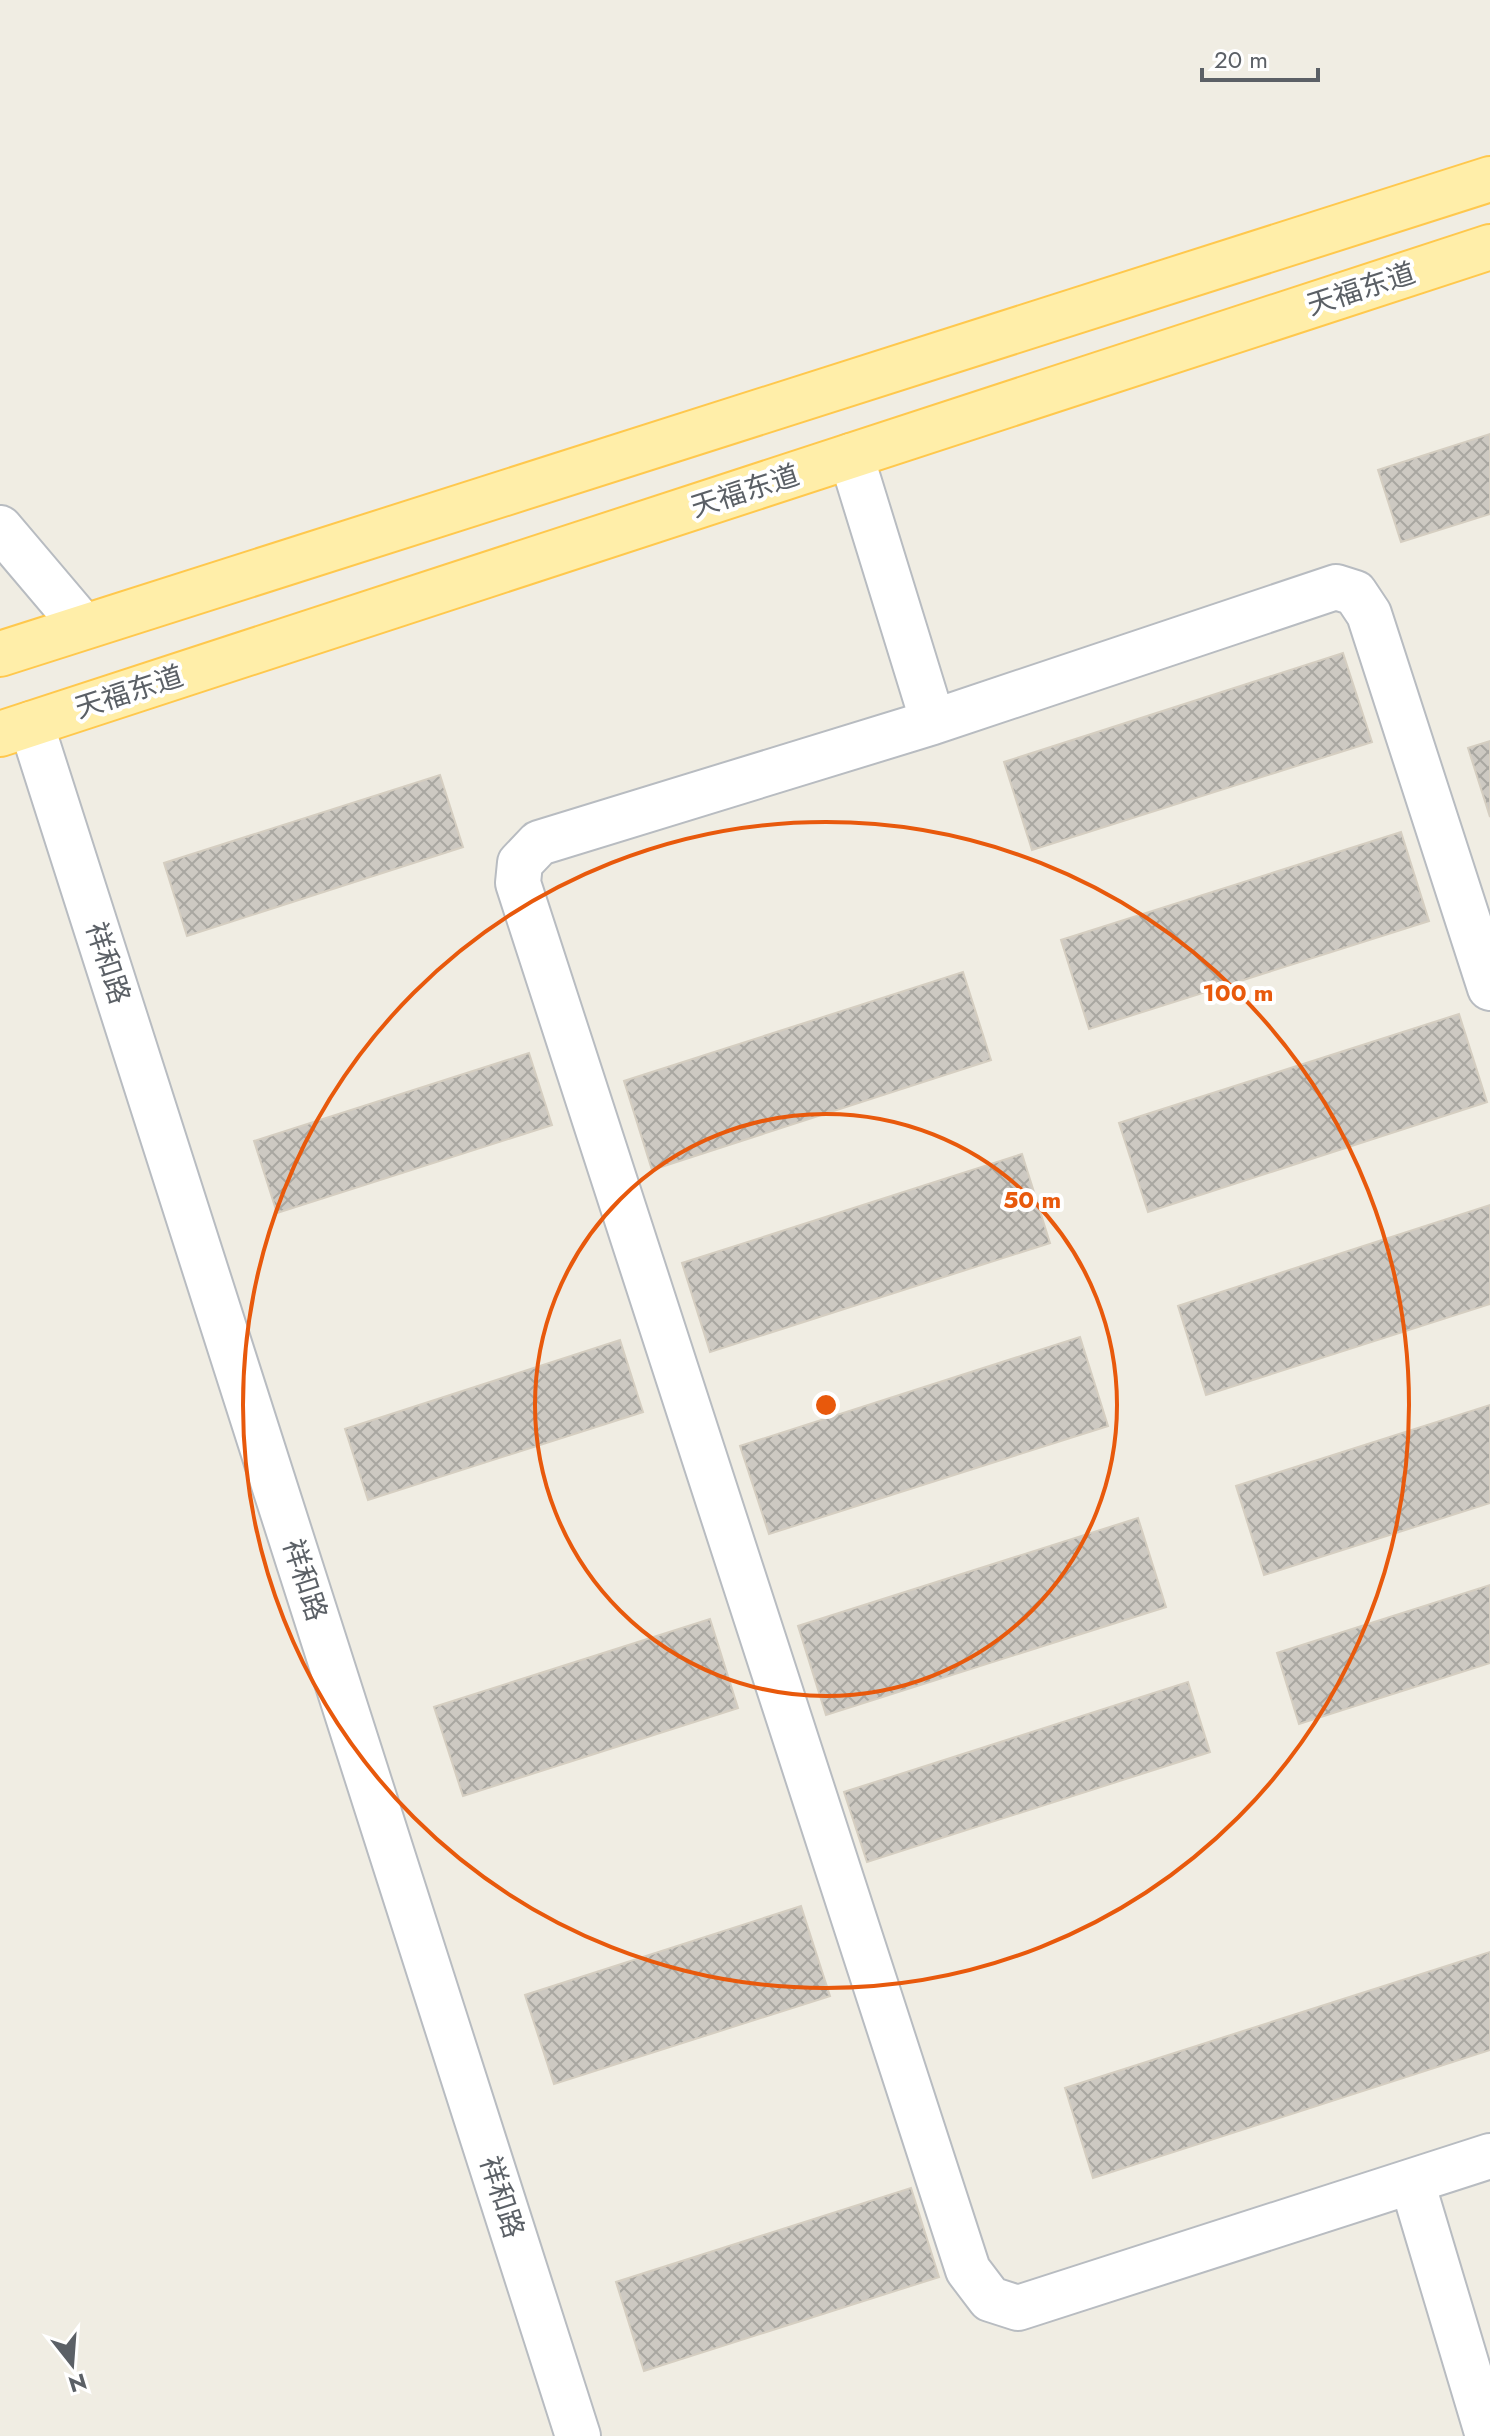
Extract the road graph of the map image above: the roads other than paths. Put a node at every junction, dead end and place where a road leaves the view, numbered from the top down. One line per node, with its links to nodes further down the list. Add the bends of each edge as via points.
1 (1490, 179): 5 (main road)
2 (1490, 247): 3 (main road, 天福东道)
3 (851, 456): 7 (street); 8 (main road, 天福东道)
4 (0, 528): 5 (street)
5 (83, 626): 6 (main road)
6 (0, 654)
7 (933, 722): 9 (street, via 1336,587 1355,593 1369,614); 11 (street, via 539,843 520,863 518,883 968,2270 990,2299 1018,2308)
8 (16, 729): 12 (street, 祥和路)
9 (1490, 988)
10 (1490, 2156): 11 (street)
11 (1412, 2182): 13 (street)
12 (578, 2436)
13 (1488, 2436)

